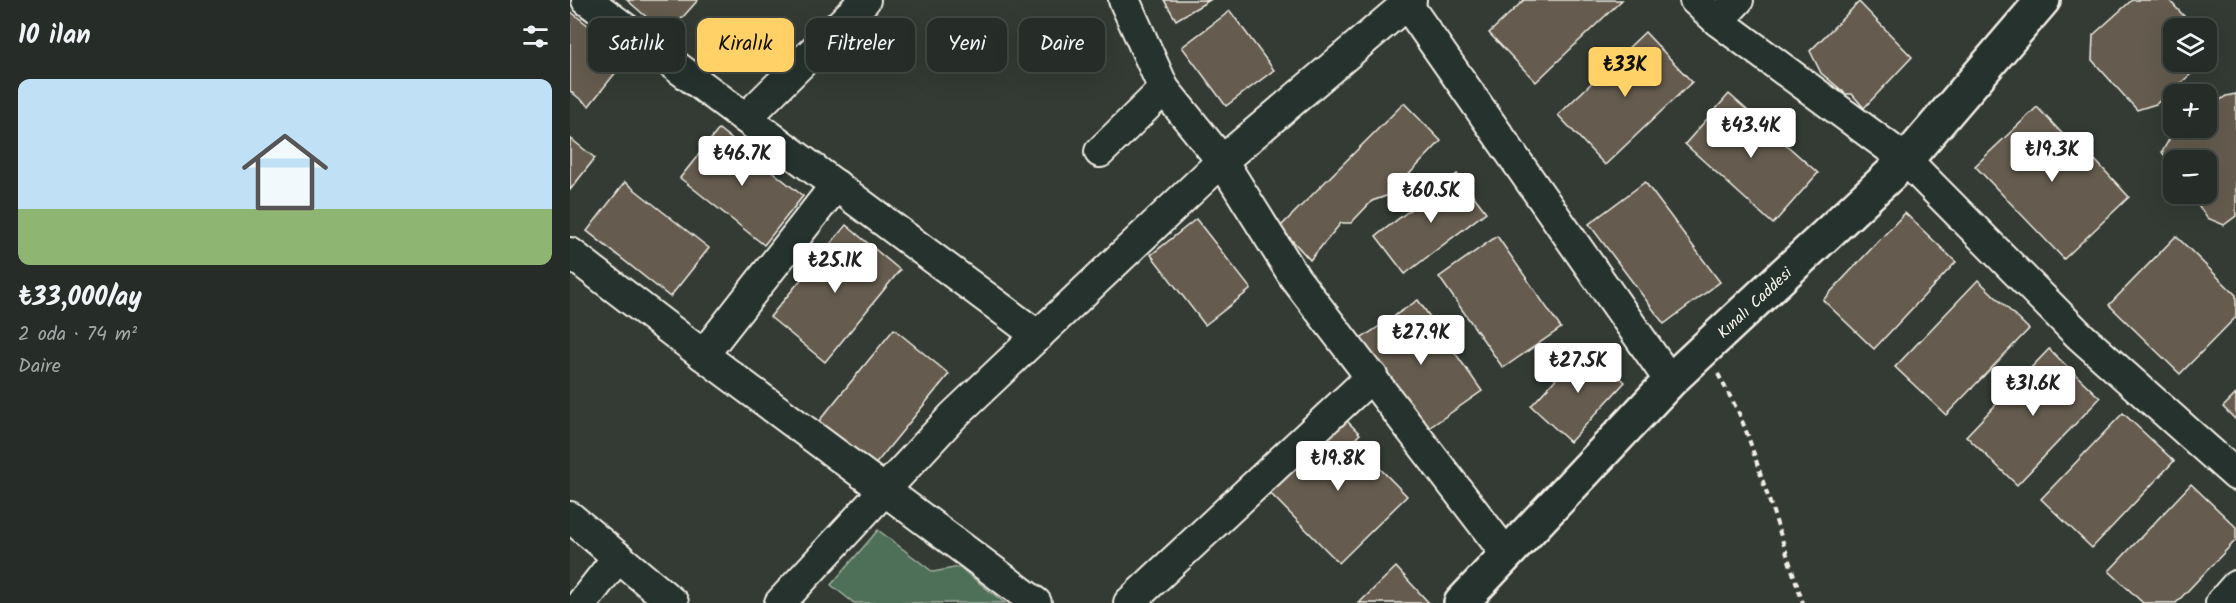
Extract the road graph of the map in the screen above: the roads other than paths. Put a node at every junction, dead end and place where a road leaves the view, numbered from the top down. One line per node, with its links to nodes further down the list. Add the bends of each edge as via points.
1 (587, 0): 10 (street)
2 (865, 0): 10 (street)
3 (1124, 0): 9 (street)
4 (1695, 0): 8 (street)
5 (1738, 0): 8 (street)
6 (2043, 0): 12 (street, Kınalı Caddesi)
7 (1407, 2): 13 (street); 19 (street)
8 (1718, 21): 12 (street)
9 (1164, 89): 11 (street); 13 (street)
10 (746, 118): 14 (street)
11 (1100, 152)
12 (1906, 160): 19 (street, Kınalı Caddesi); 20 (street, via 2079,335)
13 (1222, 161): 16 (street); 18 (street, via 1295,278)
14 (836, 185): 16 (street); 17 (street)
15 (570, 253): 17 (street)
16 (1038, 336): 21 (street, via 953,416)
17 (703, 355): 21 (street)
18 (1372, 376): 23 (street); 30 (street)
19 (1670, 381): 23 (street, Kınalı Caddesi)
20 (2236, 475)
21 (884, 490): 28 (street); 29 (street)
22 (570, 517): 24 (street)
23 (1507, 555): 31 (street, Kınalı Caddesi)
24 (618, 557): 26 (street); 27 (street)
25 (2236, 585): 32 (street)
26 (582, 603)
27 (673, 603)
28 (780, 603)
29 (1036, 603)
30 (1129, 603)
31 (1461, 603)
32 (2222, 603)

